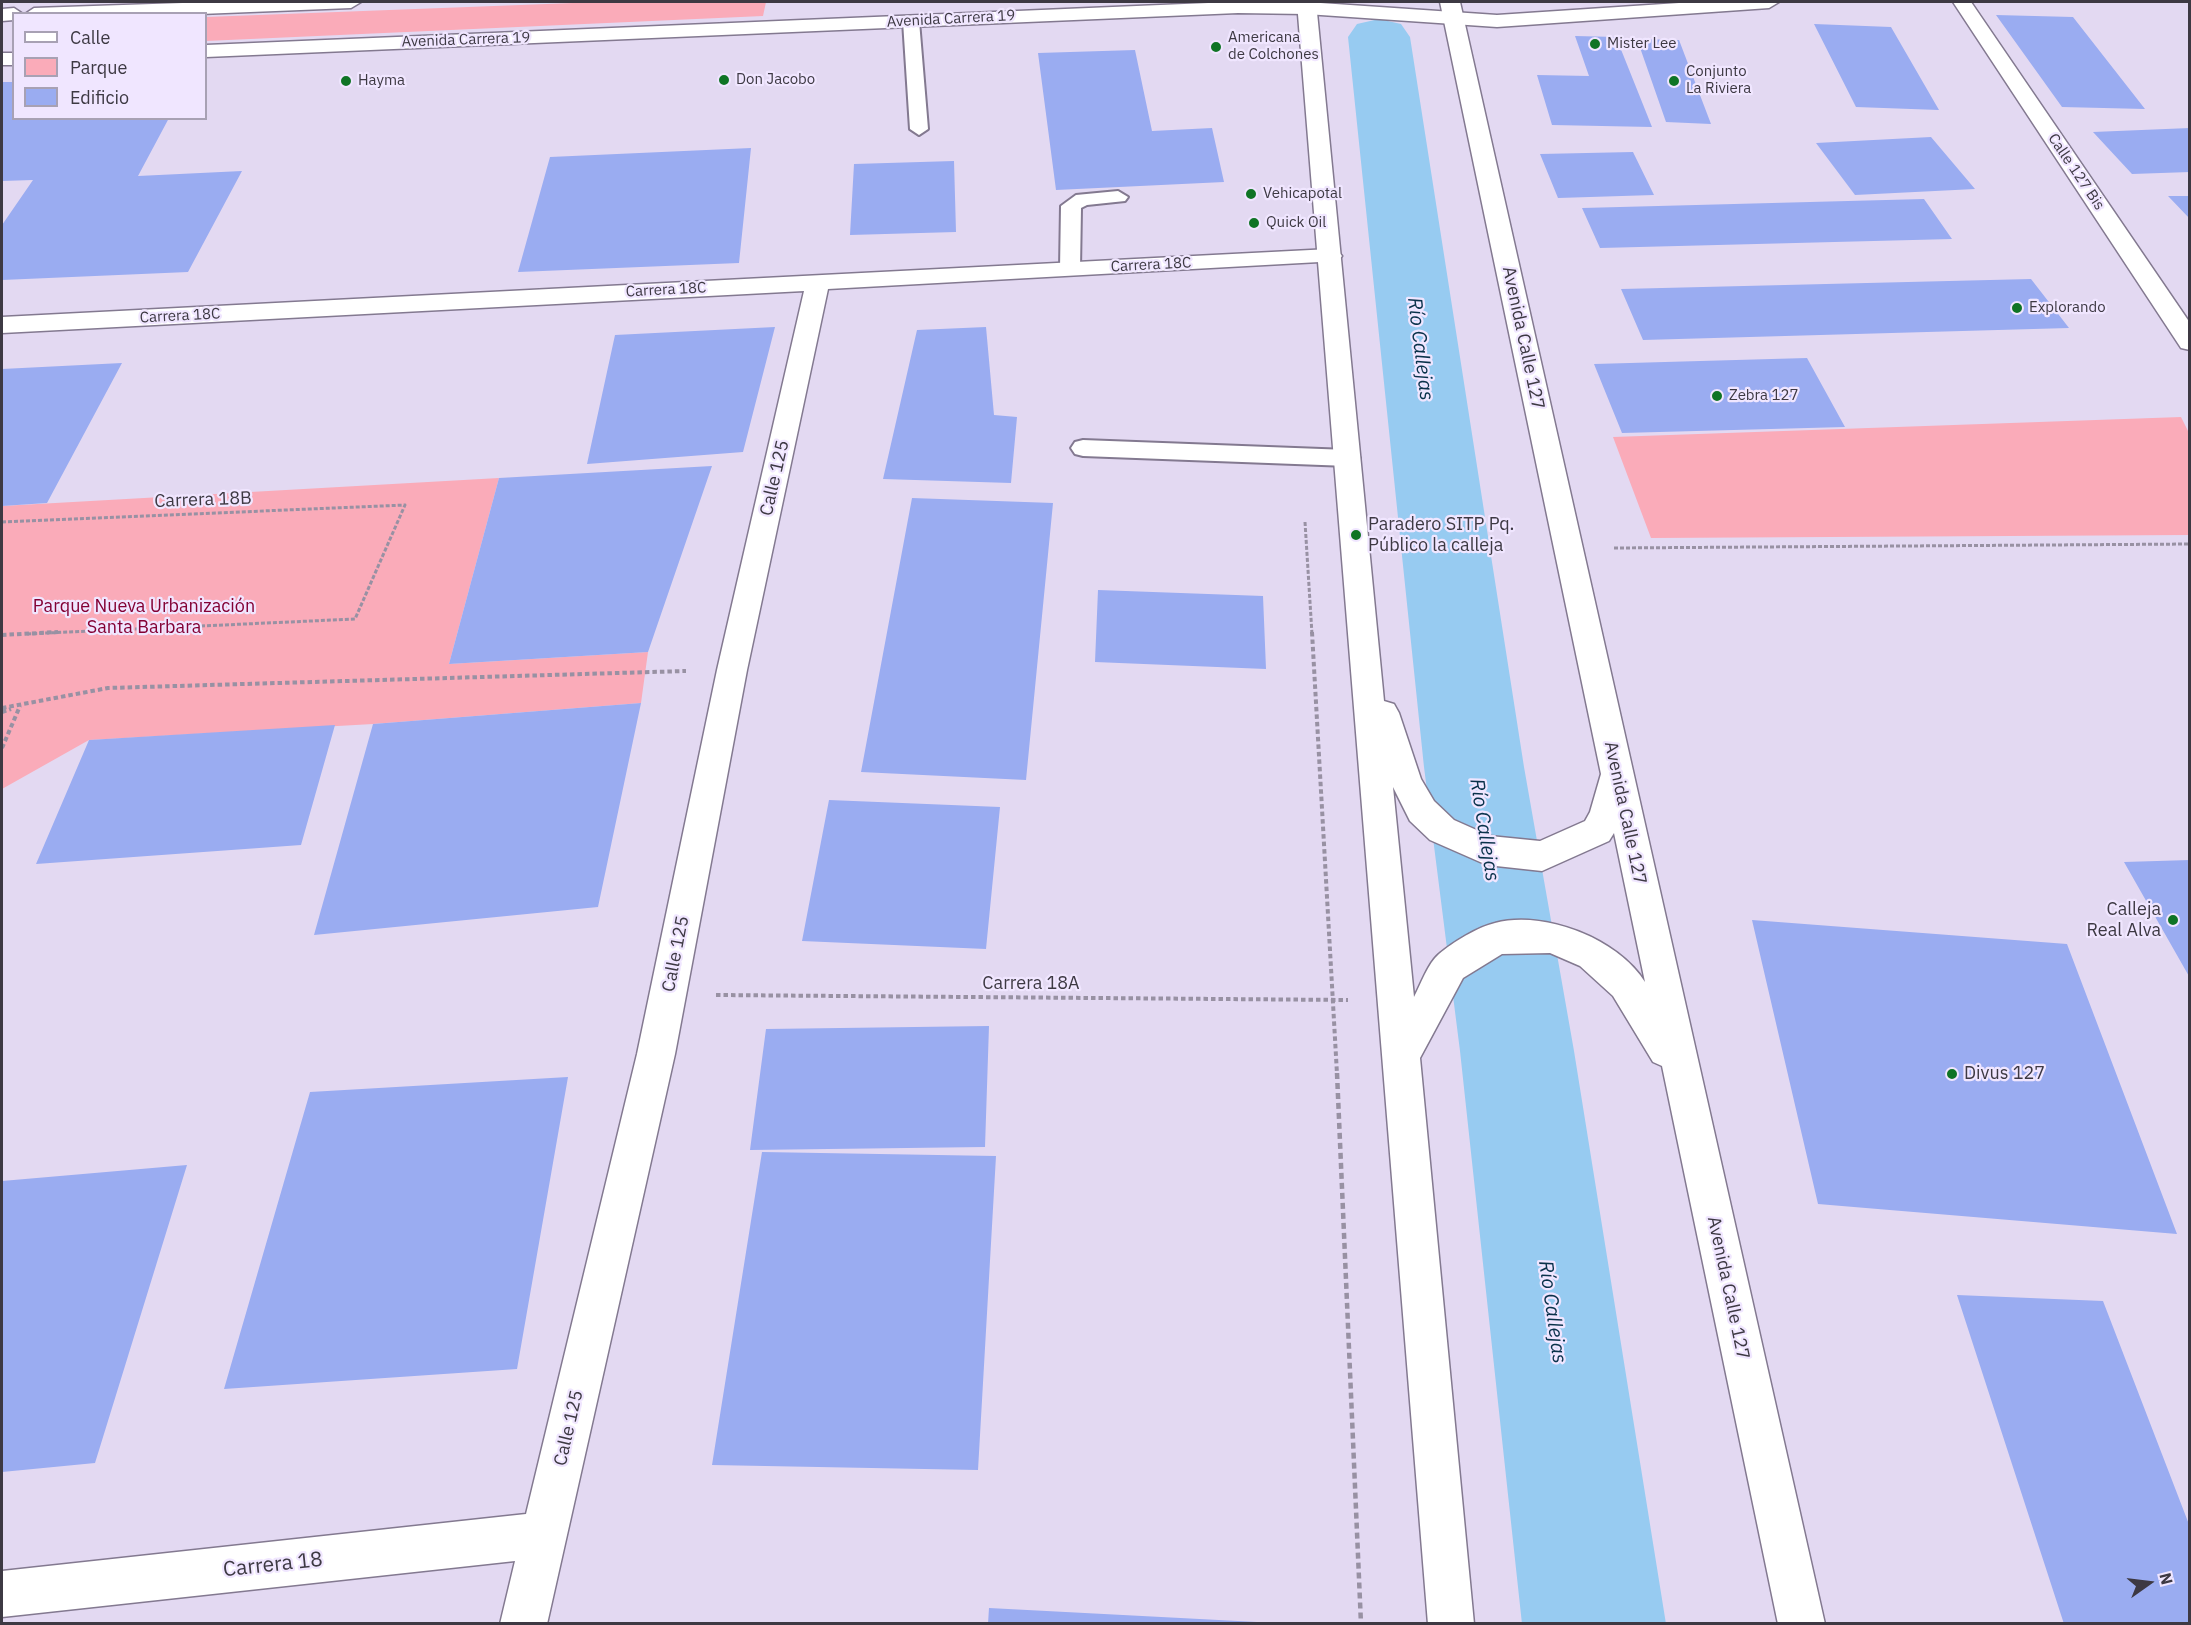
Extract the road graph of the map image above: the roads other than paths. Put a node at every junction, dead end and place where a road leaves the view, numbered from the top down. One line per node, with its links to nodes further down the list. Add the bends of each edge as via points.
1 (351, 2): 6 (main road)
2 (1768, 2): 5 (main road, Avenida Carrera 19, via 1522,20)
3 (1962, 2): 15 (main road, Calle 127 Bis)
4 (1306, 5): 5 (main road, Avenida Carrera 19); 7 (main road, Avenida Carrera 19); 11 (main road)
5 (1452, 10): 19 (main road, Avenida Calle 127)
6 (87, 12)
7 (911, 21): 8 (main road, Avenida Carrera 19, via 868,13); 9 (lane)
8 (207, 51)
9 (919, 129)
10 (1118, 197): 12 (lane, via 1083,199 1071,207)
11 (1330, 256): 12 (main road, Carrera 18C); 17 (main road)
12 (1070, 269): 13 (main road, Carrera 18C)
13 (818, 282): 14 (main road, Carrera 18C); 22 (main road, Calle 125, via 732,670 669,994)
14 (2, 326)
15 (2190, 342)
16 (1083, 448): 17 (lane)
17 (1348, 458): 18 (main road)
18 (1367, 666): 19 (main road, via 1406,781 1422,811 1442,830 1487,850 1542,856 1597,831 1606,816); 20 (main road)
19 (1617, 774): 21 (main road, Avenida Calle 127)
20 (1400, 1059): 21 (main road, via 1450,966 1497,938 1552,937 1593,955 1626,984 1654,1027); 25 (main road)
21 (1684, 1086): 26 (main road, Avenida Calle 127)
22 (544, 1535): 23 (main road, Carrera 18); 24 (main road, Calle 125)
23 (2, 1594)
24 (523, 1623)
25 (1451, 1623)
26 (1802, 1623)

